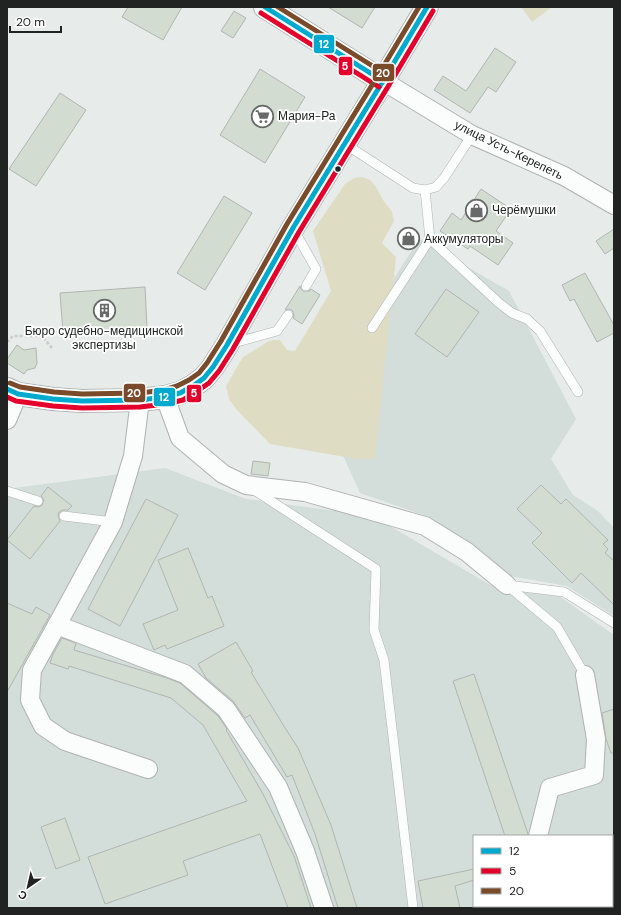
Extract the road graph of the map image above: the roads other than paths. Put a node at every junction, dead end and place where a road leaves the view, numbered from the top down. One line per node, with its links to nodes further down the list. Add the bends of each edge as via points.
1 (265, 7): 3 (main road)
2 (427, 7): 3 (main road)
3 (383, 81): 4 (street, улица Усть-Керепеть); 5 (main road)
4 (472, 135): 6 (lane, via 444,178 436,186); 7 (street, улица Усть-Керепеть, via 564,176)
5 (345, 144): 6 (lane, via 413,188); 8 (main road)
6 (425, 190): 9 (lane)
7 (614, 206)
8 (294, 228): 10 (lane, via 316,269); 13 (main road)
9 (430, 239): 12 (lane); 15 (lane, via 499,303 512,313 527,319 540,331)
10 (306, 286)
11 (288, 315): 13 (lane, via 277,331)
12 (372, 328)
13 (227, 345): 16 (main road, via 204,378 180,393)
14 (12, 391): 17 (main road, via 53,399); 18 (street)
15 (578, 392)
16 (165, 397): 17 (main road); 19 (street, via 180,438 223,474)
17 (140, 400): 23 (street, via 133,456)
18 (7, 420)
19 (246, 485): 24 (street, via 305,492 425,526 467,552); 31 (lane, via 376,568 374,630 384,660)
20 (7, 491): 21 (lane)
21 (38, 501)
22 (64, 516): 23 (lane)
23 (113, 522): 26 (street)
24 (507, 585): 25 (lane, via 564,592); 27 (lane, via 557,627)
25 (614, 623)
26 (57, 625): 28 (street, via 32,670 30,700 43,726 65,741); 30 (street, via 185,674 226,709 278,788 305,852)
27 (585, 675): 29 (street, via 596,739 594,775 550,788)
28 (148, 769)
29 (538, 835)
30 (324, 908)
31 (413, 908)

